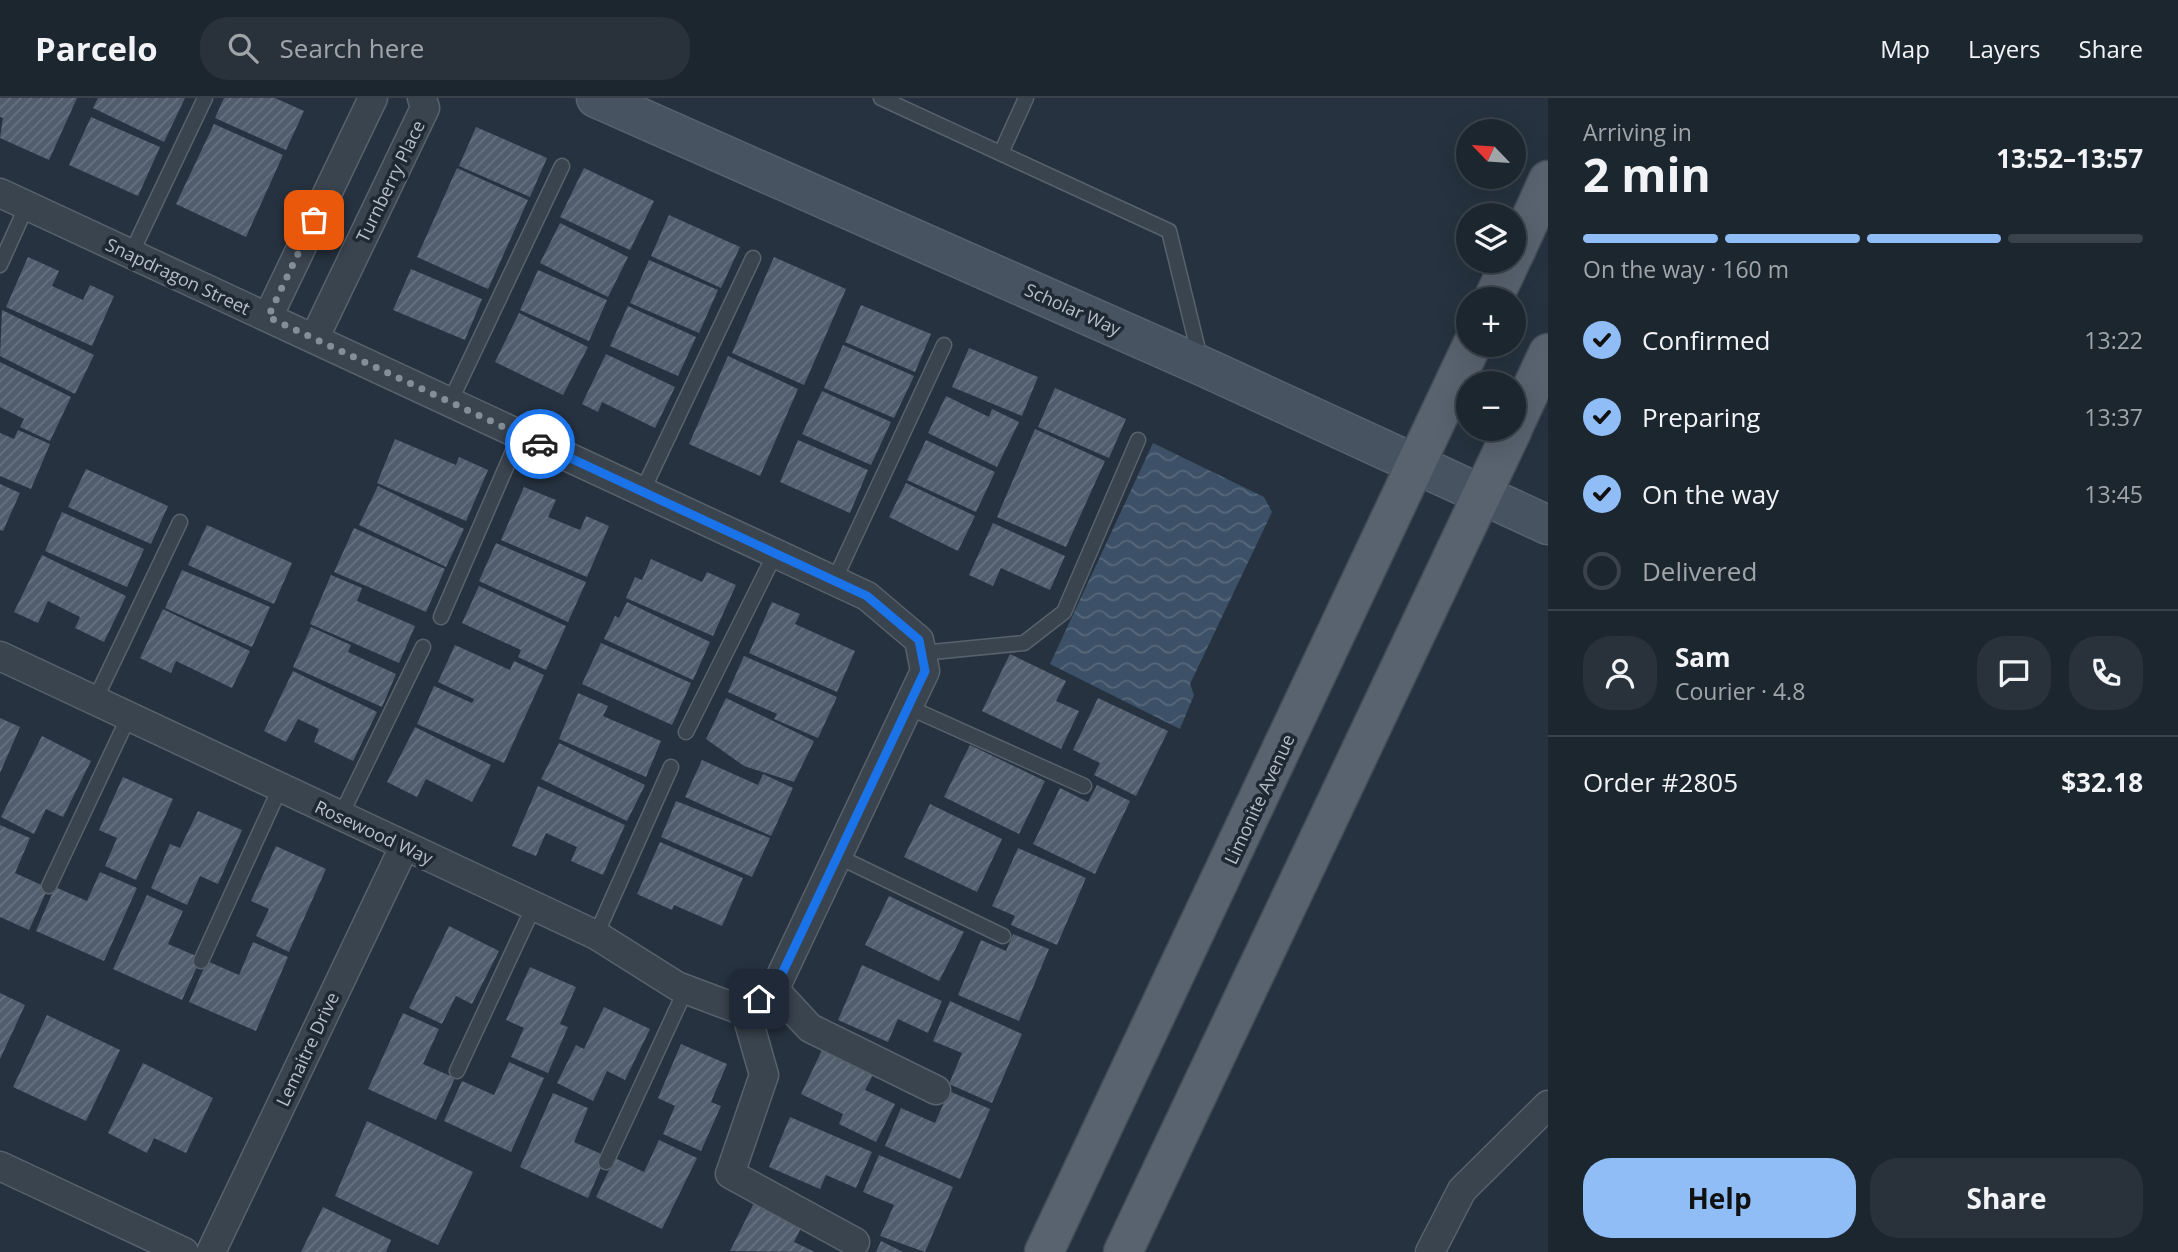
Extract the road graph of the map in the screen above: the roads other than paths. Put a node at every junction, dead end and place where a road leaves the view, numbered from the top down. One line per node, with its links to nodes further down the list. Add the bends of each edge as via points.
1 (205, 98): 13 (lane)
2 (373, 98): 16 (street)
3 (422, 98): 17 (street, Turnberry Place, via 425,108)
4 (596, 98): 21 (street, Scholar Way)
5 (881, 98): 7 (lane)
6 (1026, 98): 7 (lane)
7 (1001, 153): 21 (lane, via 1169,231)
8 (562, 166): 23 (lane)
9 (1548, 180): 12 (main road)
10 (0, 192): 11 (street, Snapdragon Street)
11 (27, 205): 13 (street, Snapdragon Street); 15 (lane)
12 (1526, 229)
13 (131, 254): 16 (street, Snapdragon Street)
14 (753, 258): 28 (lane)
15 (0, 265)
16 (268, 317): 17 (street, Snapdragon Street)
17 (314, 339): 23 (street, Snapdragon Street)
18 (944, 345): 33 (lane)
19 (1548, 353): 22 (main road)
20 (1467, 357): 27 (main road, Limonite Avenue)
21 (1202, 366): 27 (street, Scholar Way)
22 (1526, 400)
23 (450, 402): 24 (street, Snapdragon Street)
24 (520, 435): 28 (street, Snapdragon Street); 34 (lane)
25 (1138, 440): 35 (lane, via 1064,612 1024,643)
26 (1507, 441): 29 (main road)
27 (1417, 466): 29 (street, Scholar Way); 64 (main road, Limonite Avenue)
28 (642, 492): 32 (street, Snapdragon Street)
29 (1482, 495): 31 (street, Scholar Way); 65 (main road)
30 (180, 522): 38 (lane)
31 (1548, 525)
32 (775, 554): 33 (street, Snapdragon Street); 41 (lane)
33 (834, 581): 35 (street, Snapdragon Street, via 867,596)
34 (441, 617)
35 (920, 646): 39 (street, via 925,671)
36 (423, 647): 45 (lane)
37 (0, 656): 38 (street, Rosewood Way)
38 (94, 700): 40 (street, Rosewood Way)
39 (908, 707): 43 (lane); 47 (street)
40 (129, 716): 44 (street, Rosewood Way); 48 (lane)
41 (687, 732)
42 (671, 768): 50 (lane)
43 (1084, 786)
44 (280, 788): 45 (street, Rosewood Way); 52 (lane)
45 (340, 817): 46 (street, Rosewood Way)
46 (404, 846): 49 (street, Rosewood Way); 63 (street, Lemaitre Drive)
47 (838, 856): 51 (lane); 53 (street)
48 (48, 886)
49 (534, 906): 50 (street, Rosewood Way); 56 (lane)
50 (596, 935): 54 (street, Rosewood Way)
51 (1003, 936)
52 (201, 961)
53 (772, 987): 55 (street); 57 (street, via 810,1028)
54 (686, 989): 55 (street, Rosewood Way); 59 (lane)
55 (746, 1012): 61 (street, via 764,1075 730,1174)
56 (457, 1071)
57 (936, 1090)
58 (1548, 1105): 66 (street, via 1462,1190)
59 (606, 1162)
60 (0, 1166): 62 (street)
61 (855, 1242)
62 (184, 1252)
63 (211, 1252)
64 (1044, 1252)
65 (1123, 1252)
66 (1430, 1252)

